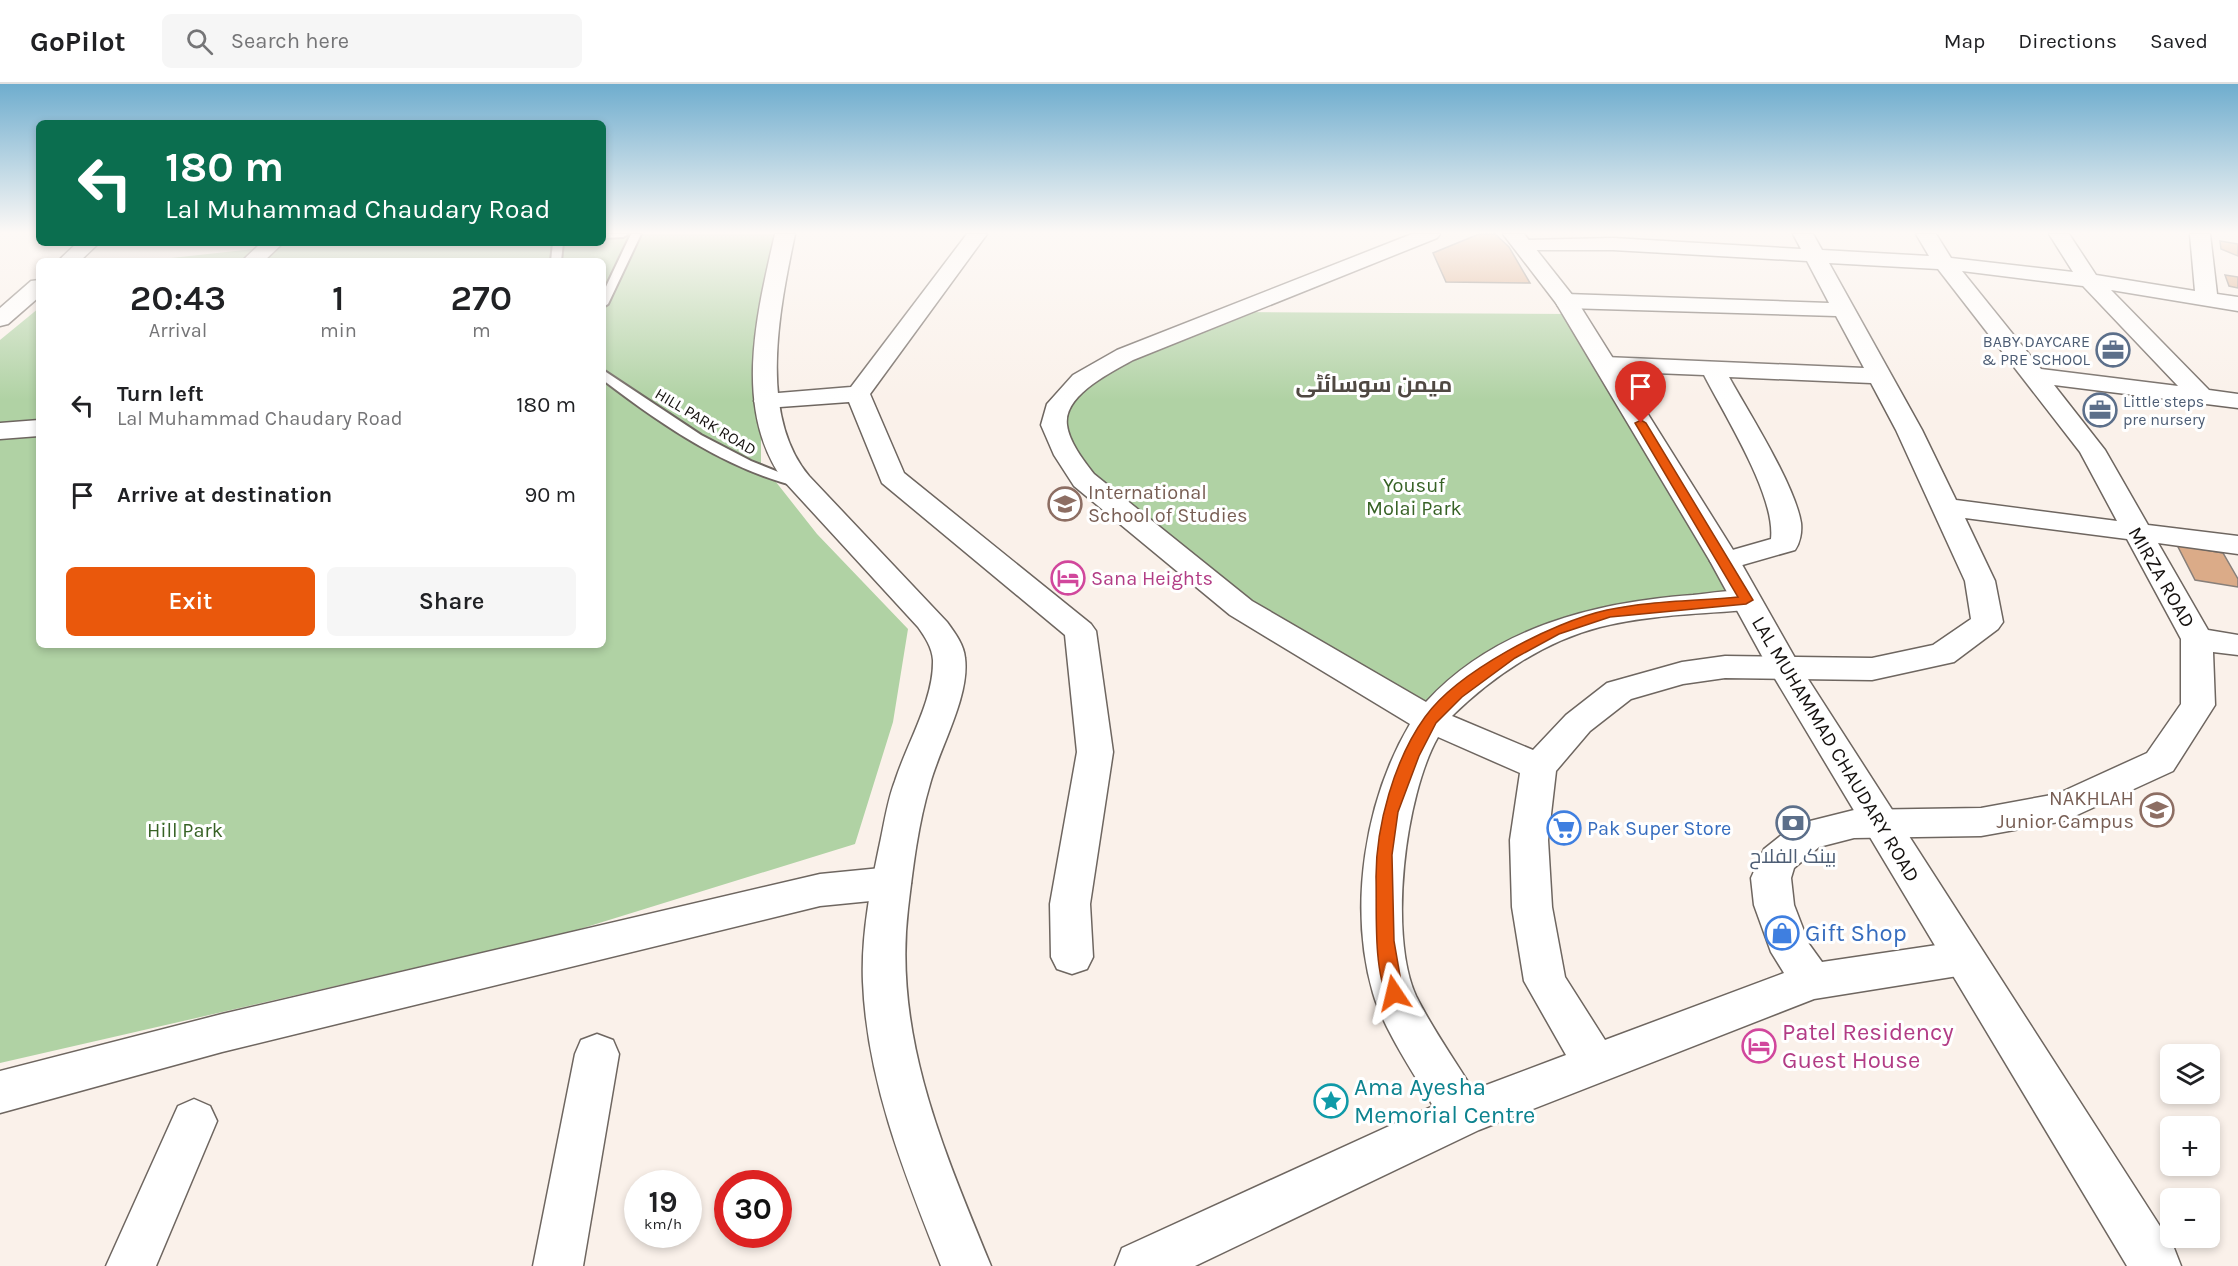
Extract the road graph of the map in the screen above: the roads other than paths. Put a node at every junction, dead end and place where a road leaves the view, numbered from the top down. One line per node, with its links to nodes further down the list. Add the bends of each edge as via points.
1 (35, 289): 15 (street)
2 (772, 289): 23 (street)
3 (936, 289): 21 (street)
4 (1291, 289): 36 (street, via 1125,355 1082,380 1059,404 1054,425 1084,480 1241,608)
5 (1557, 289): 12 (street, LAL MUHAMMAD CHAUDARY ROAD)
6 (1832, 289): 14 (street)
7 (1965, 289): 20 (street, MIRZA ROAD)
8 (2098, 289): 22 (street)
9 (2146, 289): 11 (street)
10 (2206, 289): 11 (street)
11 (2207, 299): 13 (street)
12 (1566, 301): 14 (street); 16 (street, LAL MUHAMMAD CHAUDARY ROAD)
13 (2238, 304)
14 (1844, 310): 19 (street)
15 (0, 319)
16 (1605, 364): 17 (street); 31 (street, LAL MUHAMMAD CHAUDARY ROAD)
17 (1713, 369): 19 (street); 31 (street, via 1775,488 1787,524 1785,544)
18 (606, 376): 27 (lane, HILL PARK ROAD, via 732,459)
19 (1880, 376): 28 (street)
20 (2036, 376): 22 (street); 29 (street, MIRZA ROAD, via 2092,450)
21 (858, 394): 23 (street); 40 (street, via 892,477 1080,631 1095,752 1070,904)
22 (2202, 397): 24 (street)
23 (766, 401): 27 (street, via 770,432)
24 (2238, 401)
25 (36, 428): 26 (street)
26 (0, 431)
27 (799, 483): 39 (street, via 939,634 949,658 945,684 909,792)
28 (1945, 507): 29 (street); 35 (street, via 1980,581 1987,622 1943,654 1872,669)
29 (2136, 532): 30 (street); 33 (street, MIRZA ROAD)
30 (2238, 545)
31 (1725, 561): 32 (street, LAL MUHAMMAD CHAUDARY ROAD)
32 (1746, 600): 35 (street, LAL MUHAMMAD CHAUDARY ROAD); 36 (street, via 1608,614 1554,632 1511,654 1457,694)
33 (2197, 639): 34 (street); 38 (street, MIRZA ROAD, via 2198,705 2160,762 2064,807 1980,822)
34 (2238, 645)
35 (1784, 667): 37 (street, via 1725,667 1682,673 1619,691 1578,723); 38 (street, LAL MUHAMMAD CHAUDARY ROAD)
36 (1430, 720): 37 (street); 46 (street, via 1391,812 1384,855 1385,941 1394,993)
37 (1539, 767): 44 (street, via 1529,840 1532,907 1545,981)
38 (1880, 823): 41 (street, LAL MUHAMMAD CHAUDARY ROAD); 42 (street, MIRZA ROAD, via 1854,824 1807,835 1778,860 1771,878 1774,905 1792,952)
39 (891, 883): 45 (street, via 820,890 222,1033); 50 (street, via 884,980 894,1062 926,1169)
40 (1072, 957)
41 (1964, 958): 42 (street); 52 (street, LAL MUHAMMAD CHAUDARY ROAD)
42 (1812, 981): 44 (street)
43 (597, 1054): 49 (street)
44 (1595, 1063): 46 (street)
45 (0, 1092)
46 (1463, 1115): 51 (street)
47 (194, 1121): 48 (street)
48 (131, 1266)
49 (558, 1266)
50 (966, 1266)
51 (1140, 1266)
52 (2156, 1266)

